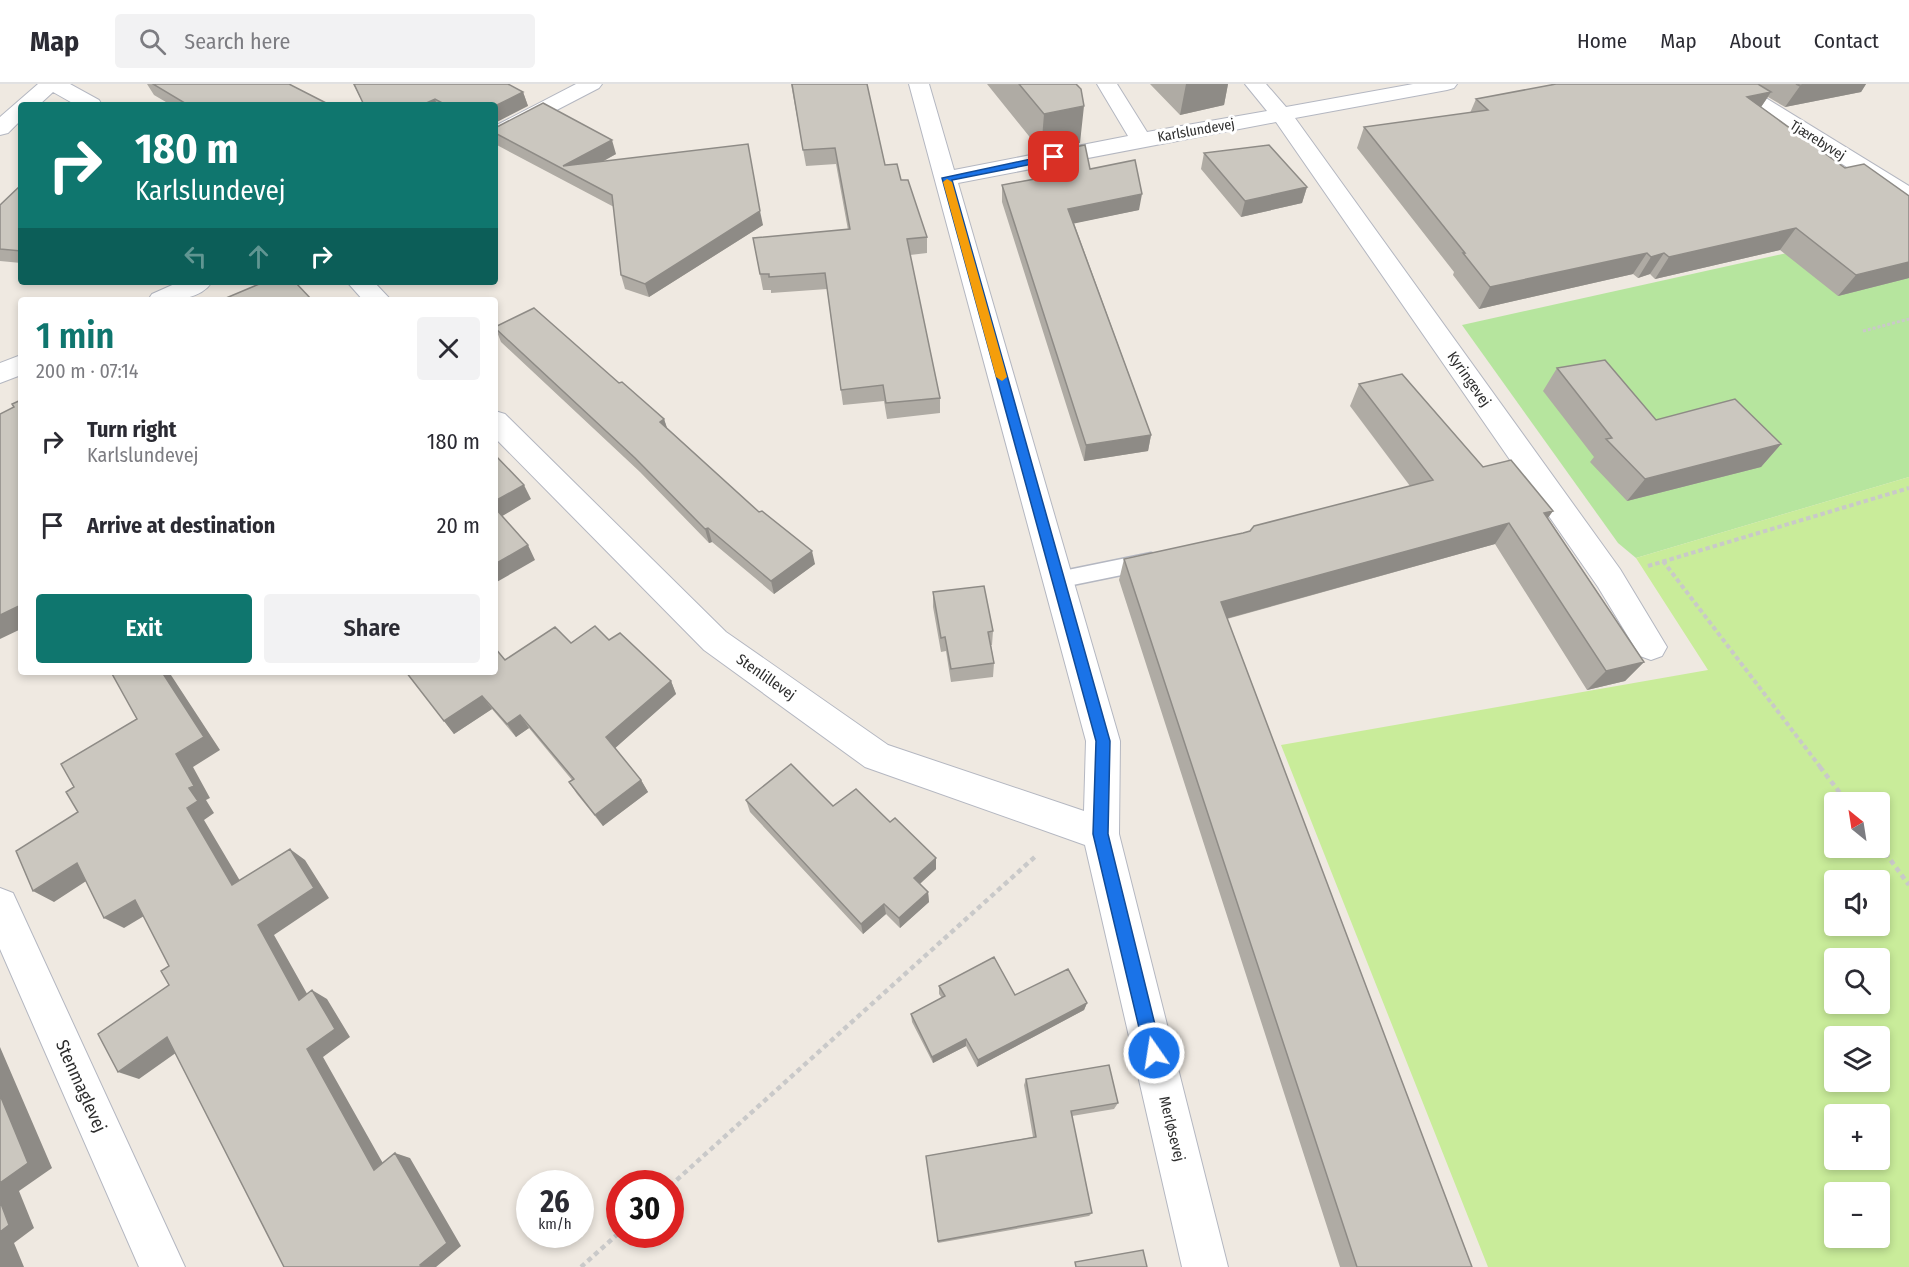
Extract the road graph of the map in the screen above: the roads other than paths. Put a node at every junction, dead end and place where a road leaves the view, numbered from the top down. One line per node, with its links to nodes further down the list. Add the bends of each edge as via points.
1 (50, 84): 9 (street)
2 (55, 84): 10 (street)
3 (591, 84): 14 (street)
4 (919, 84): 16 (street, Merløsevej)
5 (1107, 84): 15 (street)
6 (1255, 84): 12 (street, Kyringevej)
7 (1447, 84): 12 (street, Karlslundevej)
8 (1728, 84): 17 (street, Tjærebyvej)
9 (29, 102)
10 (86, 102)
11 (18, 113): 13 (street)
12 (1282, 115): 15 (street, Karlslundevej); 27 (street, Kyringevej, via 1609,578)
13 (0, 128)
14 (498, 133)
15 (1141, 140): 16 (street, Karlslundevej)
16 (946, 178): 26 (street, Merløsevej)
17 (1909, 196)
18 (194, 285): 20 (street)
19 (362, 285): 21 (street)
20 (168, 297)
21 (375, 297)
22 (18, 365): 23 (street)
23 (0, 374)
24 (498, 424): 28 (street, Stenlillevej, via 715,641 877,756)
25 (1168, 557): 26 (lane)
26 (1058, 580): 28 (street, Merløsevej, via 1103,741)
27 (1650, 647)
28 (1101, 834): 31 (street, Merløsevej)
29 (0, 906): 30 (street, Stenmaglevej)
30 (162, 1267)
31 (1205, 1267)

